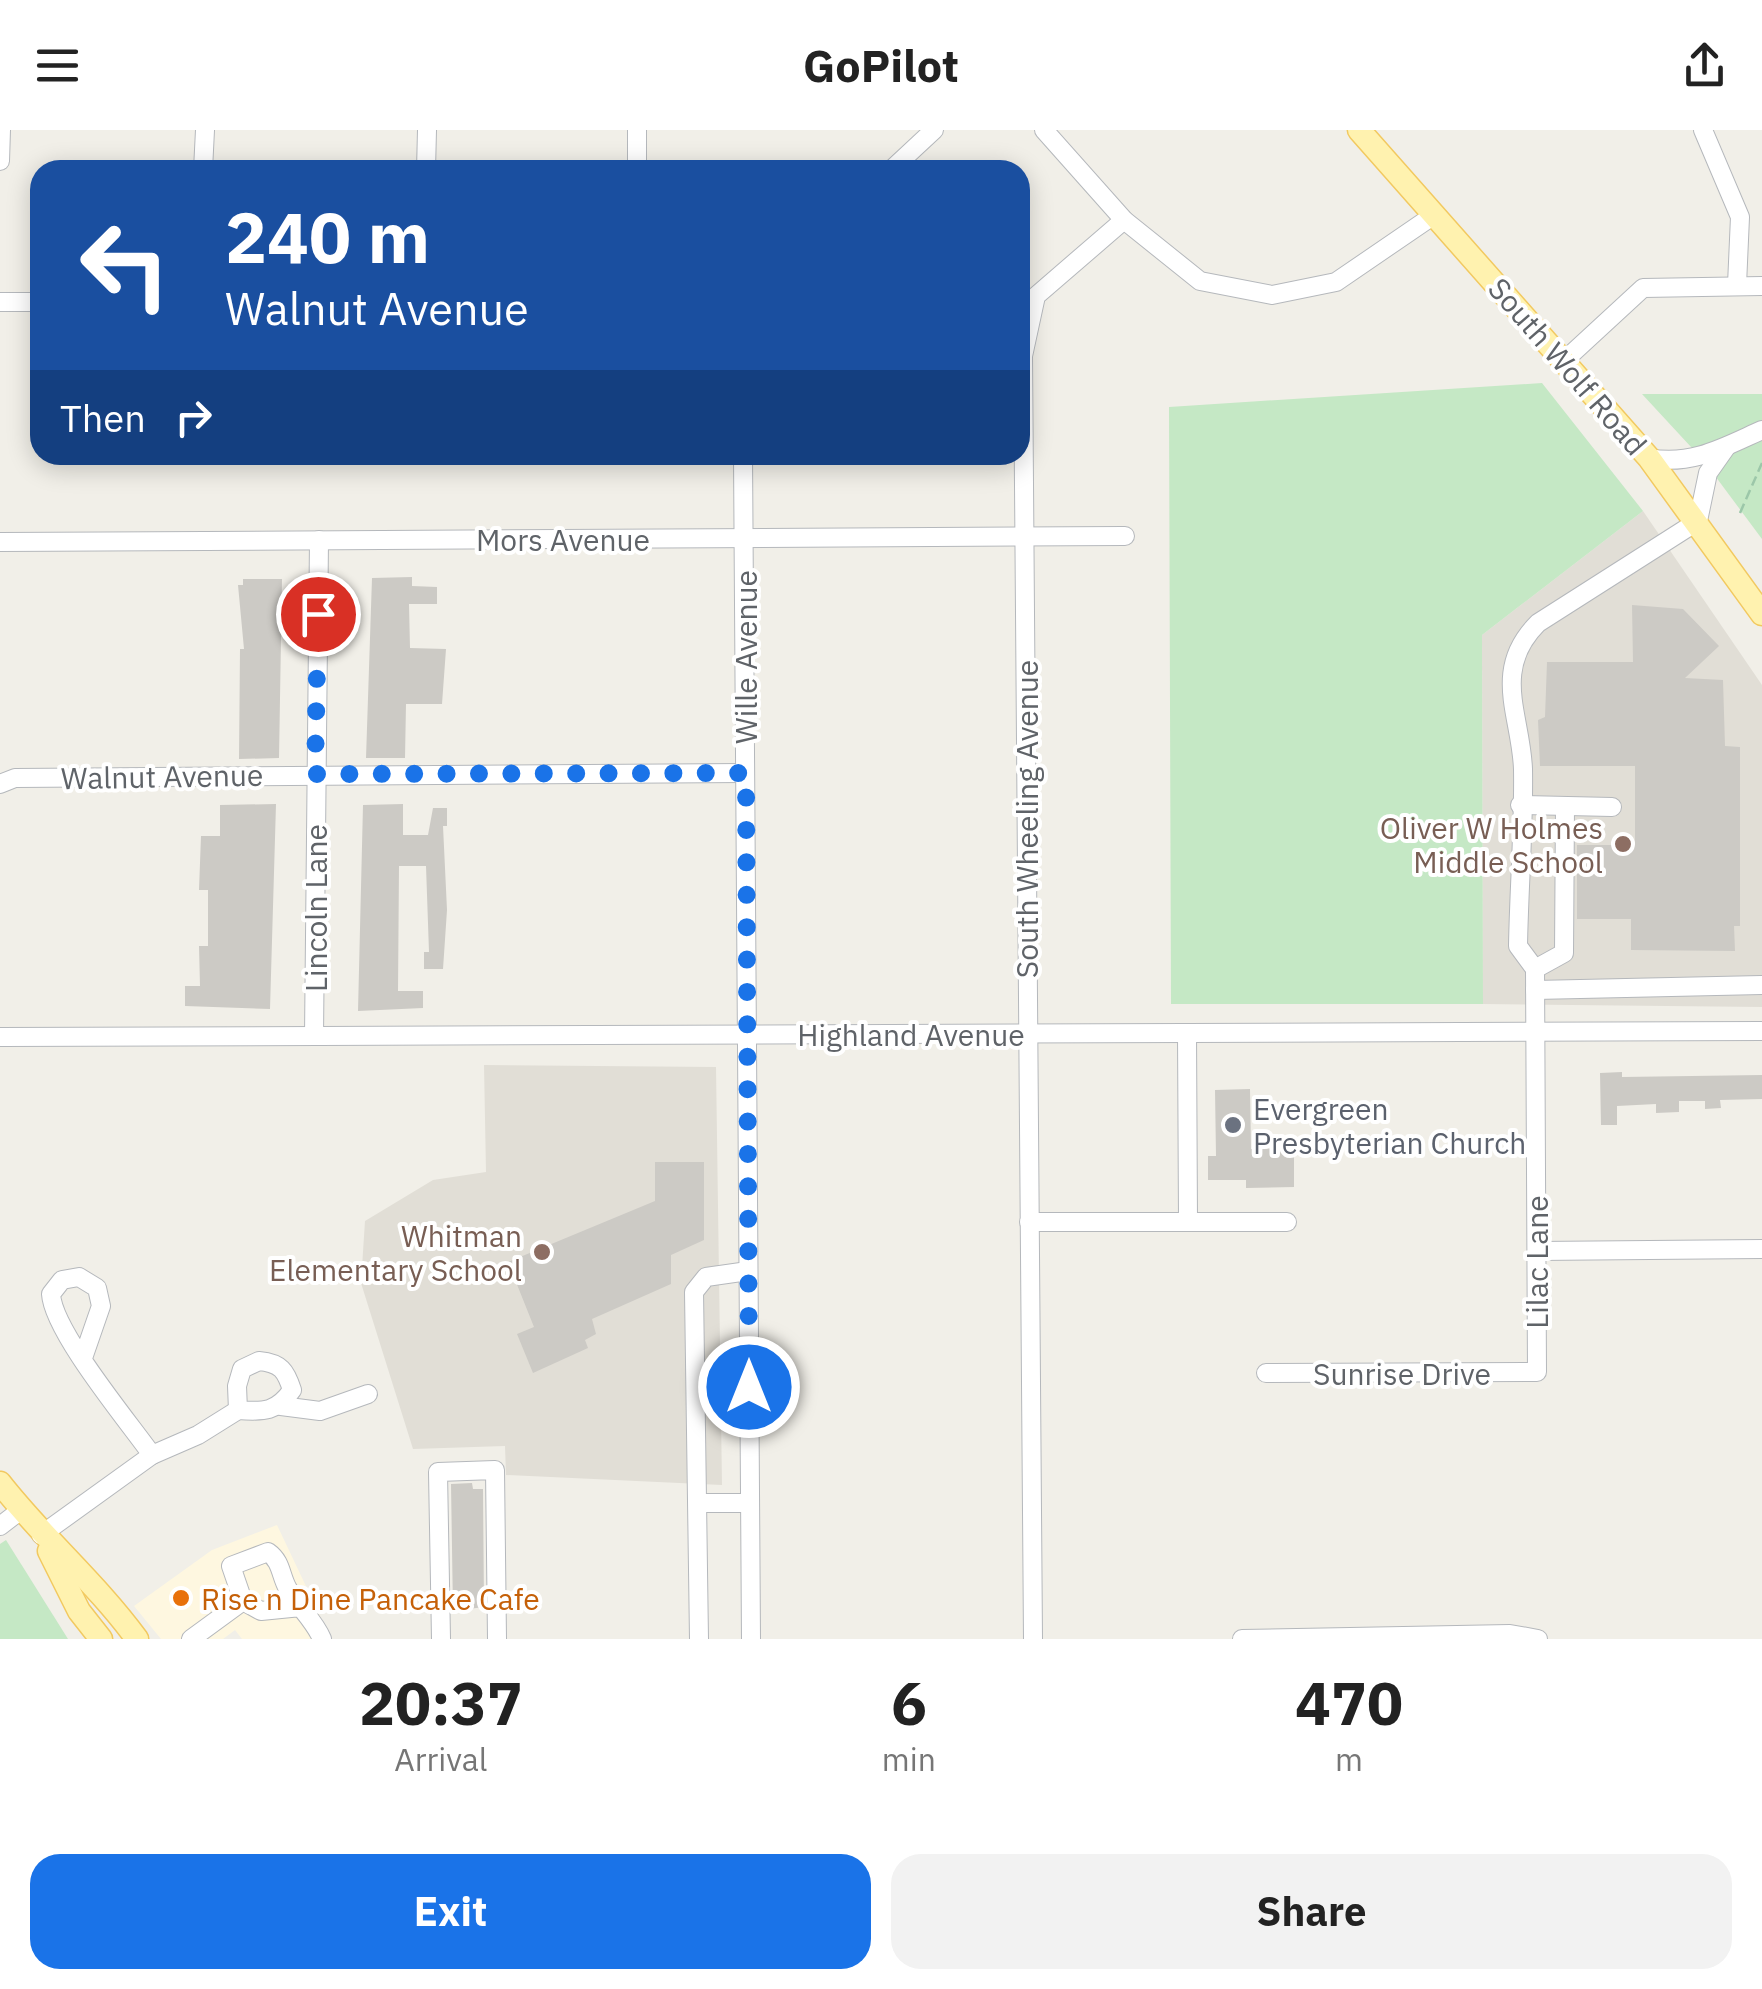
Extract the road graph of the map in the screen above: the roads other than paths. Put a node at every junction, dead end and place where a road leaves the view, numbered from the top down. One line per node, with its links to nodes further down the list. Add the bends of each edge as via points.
1 (1, 130): 9 (street)
2 (204, 130): 10 (street)
3 (428, 130): 11 (street)
4 (638, 130): 12 (street)
5 (934, 130): 13 (street)
6 (1044, 130): 15 (street)
7 (1360, 130): 14 (main road, South Wolf Road)
8 (1703, 130): 16 (street, via 1740,216)
9 (0, 160)
10 (203, 160)
11 (426, 160)
12 (637, 160)
13 (902, 160)
14 (1434, 215): 15 (street, via 1336,282 1272,296 1200,281); 21 (main road, South Wolf Road)
15 (1124, 220): 20 (street, South Wheeling Avenue, via 1036,296)
16 (1737, 285): 17 (street); 21 (street, via 1642,288)
17 (1762, 286)
18 (0, 302): 19 (street)
19 (30, 302)
20 (1030, 322)
21 (1566, 359): 24 (main road, South Wolf Road)
22 (1762, 430): 23 (street)
23 (1727, 446): 24 (street, via 1674,463); 27 (street, via 1708,473)
24 (1649, 458): 27 (main road, South Wolf Road)
25 (744, 465): 30 (street, Wille Avenue)
26 (1023, 465): 28 (street, South Wheeling Avenue)
27 (1698, 521): 33 (main road, South Wolf Road); 37 (street, via 1521,640 1510,699 1523,766)
28 (1024, 536): 29 (street, Mors Avenue); 30 (street, Mors Avenue); 47 (street, South Wheeling Avenue)
29 (1126, 536)
30 (744, 538): 31 (street, Mors Avenue); 34 (street, Wille Avenue)
31 (320, 540): 32 (street, Mors Avenue); 35 (street, Lincoln Lane)
32 (0, 542)
33 (1762, 614)
34 (746, 773): 35 (street, Walnut Avenue); 46 (street, Wille Avenue)
35 (315, 774): 36 (street, Walnut Avenue, via 15,778); 48 (street, Lincoln Lane)
36 (0, 784)
37 (1520, 805): 38 (street); 40 (street, via 1518,946)
38 (1565, 807): 39 (street); 40 (street, via 1564,954)
39 (1612, 807)
40 (1535, 968): 42 (street, Lilac Lane)
41 (1762, 986): 42 (street)
42 (1535, 990): 44 (street, Lilac Lane)
43 (1762, 1030): 44 (street, Highland Avenue)
44 (1534, 1032): 45 (street, Highland Avenue); 54 (street, Lilac Lane)
45 (1187, 1033): 47 (street, Highland Avenue); 50 (street)
46 (747, 1034): 47 (street, Highland Avenue); 48 (street, Highland Avenue); 55 (street, Wille Avenue)
47 (1028, 1034): 51 (street, South Wheeling Avenue)
48 (314, 1036): 49 (street, Highland Avenue)
49 (0, 1037)
50 (1188, 1221): 51 (street); 52 (street)
51 (1029, 1222): 79 (street, South Wheeling Avenue)
52 (1287, 1222)
53 (1762, 1250): 54 (street)
54 (1537, 1251): 57 (street, Lilac Lane)
55 (748, 1272): 64 (street, via 706,1277 694,1292); 65 (street, Wille Avenue)
56 (83, 1358): 56 (street, via 52,1310 51,1294 62,1280 79,1276 97,1288 101,1306); 62 (street)
57 (1537, 1372): 58 (street, Sunrise Drive)
58 (1266, 1373)
59 (368, 1394): 60 (street, via 320,1411)
60 (282, 1406): 61 (street); 61 (street, via 292,1390 286,1372 260,1361 242,1370)
61 (238, 1410): 62 (street)
62 (152, 1455): 68 (street)
63 (0, 1483): 66 (main road)
64 (698, 1503): 65 (street); 77 (street)
65 (750, 1503): 78 (street, Wille Avenue)
66 (22, 1510): 67 (street); 68 (main road)
67 (0, 1526)
68 (40, 1535): 71 (main road); 72 (main road, via 106,1597)
69 (243, 1602): 70 (street, via 260,1612); 70 (street, via 231,1566 268,1552); 73 (street)
70 (302, 1607): 74 (street)
71 (101, 1639)
72 (138, 1639)
73 (190, 1639)
74 (322, 1639)
75 (441, 1639): 76 (street, via 438,1472 495,1470)
76 (498, 1639)
77 (699, 1639)
78 (751, 1639)
79 (1032, 1639)
80 (1242, 1639): 81 (street)
81 (1538, 1639)

